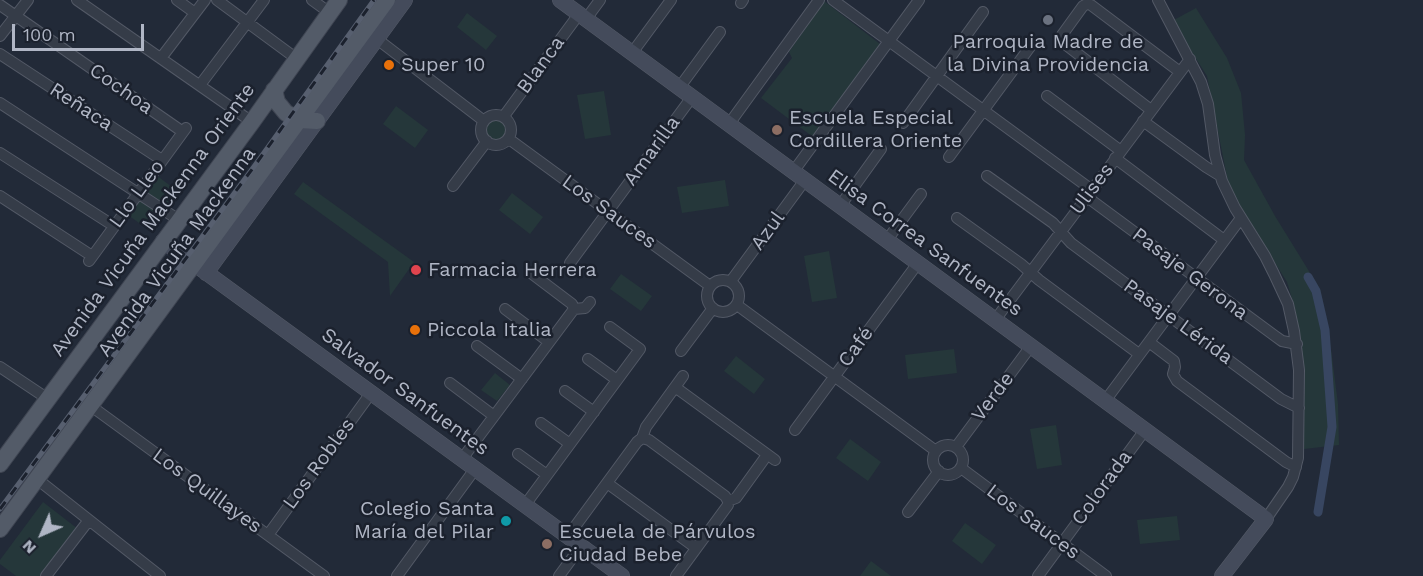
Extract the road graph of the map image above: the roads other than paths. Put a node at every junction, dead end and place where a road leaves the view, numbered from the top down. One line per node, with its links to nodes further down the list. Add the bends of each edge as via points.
1 (28, 0): 22 (street)
2 (77, 0): 32 (street)
3 (177, 0): 21 (street)
4 (205, 0): 21 (street)
5 (217, 0): 24 (street)
6 (264, 0): 24 (street)
7 (312, 0): 18 (street)
8 (395, 0): 19 (main road, Avenida Vicuña Mackenna)
9 (405, 0): 27 (street)
10 (560, 0): 23 (street, Elisa Correa Sanfuentes)
11 (600, 0): 23 (street, Blanca)
12 (671, 0): 30 (street)
13 (819, 0): 51 (street)
14 (833, 0): 28 (street, Pasaje Gerona)
15 (919, 0): 28 (street, Azul)
16 (1158, 0): 34 (street)
17 (0, 6): 22 (street, Cochoa)
18 (334, 7): 33 (main road, Avenida Vicuña Mackenna Oriente)
19 (382, 7): 45 (main road, Avenida Vicuña Mackenna)
20 (983, 12): 36 (street)
21 (195, 13): 32 (street)
22 (15, 16): 26 (street); 52 (street, Cochoa)
23 (582, 16): 30 (street, Elisa Correa Sanfuentes); 44 (street, Blanca)
24 (248, 22): 33 (street); 37 (street)
25 (720, 32): 39 (street, Amarilla)
26 (0, 36)
27 (377, 39): 46 (street); 47 (street)
28 (889, 41): 36 (street, Pasaje Gerona); 61 (street, Azul)
29 (1030, 47): 42 (street)
30 (632, 53): 39 (street, Elisa Correa Sanfuentes)
31 (0, 54): 59 (street, Reñaca)
32 (162, 58): 37 (street)
33 (297, 59): 38 (main road, Avenida Vicuña Mackenna Oriente)
34 (1190, 59): 35 (street, Ulises); 60 (street, via 1205,94)
35 (1180, 72): 43 (street, Ulises); 43 (street, via 1089,4 1083,6 1062,34 1063,43)
36 (937, 76): 42 (street, Pasaje Gerona); 50 (street)
37 (200, 85): 49 (street)
38 (274, 90): 45 (main road, via 280,107); 49 (main road, Avenida Vicuña Mackenna Oriente)
39 (685, 92): 51 (street, Elisa Correa Sanfuentes); 69 (street, Amarilla)
40 (1047, 96): 57 (street)
41 (0, 103): 64 (street)
42 (983, 110): 58 (street); 66 (street, Pasaje Gerona)
43 (1152, 110): 48 (street, Ulises)
44 (504, 116): 47 (street, via 491,115); 53 (street, via 511,127)
45 (300, 120): 46 (main road); 80 (main road, Avenida Vicuña Mackenna)
46 (317, 121): 80 (street)
47 (484, 121): 54 (street, via 481,129)
48 (1143, 121): 57 (street, Ulises); 60 (street)
49 (252, 122): 72 (main road, Avenida Vicuña Mackenna Oriente)
50 (903, 123)
51 (729, 124): 61 (street, Elisa Correa Sanfuentes)
52 (184, 130): 59 (street, Llo Lleo)
53 (508, 139): 54 (street, via 496,145); 69 (street, Los Sauces)
54 (487, 141): 63 (street)
55 (881, 149): 68 (street)
56 (0, 153): 73 (street)
57 (1118, 155): 66 (street, Ulises); 76 (street)
58 (949, 157)
59 (162, 160): 64 (street, Llo Lleo)
60 (1219, 175): 71 (street)
61 (799, 176): 68 (street, Elisa Correa Sanfuentes); 84 (street, Azul)
62 (987, 176): 74 (street, Pasaje Lérida)
63 (453, 186)
64 (138, 192): 72 (street); 73 (street, Llo Lleo)
65 (921, 194): 75 (street)
66 (1089, 194): 74 (street, Ulises); 83 (street, Pasaje Gerona)
67 (0, 196): 73 (street, Llo Lleo, via 90,258)
68 (840, 206): 75 (street, Elisa Correa Sanfuentes)
69 (608, 212): 78 (street, Amarilla); 85 (street, Los Sauces)
70 (957, 218): 81 (street)
71 (1241, 218): 76 (street); 96 (street, via 1282,289)
72 (179, 220): 77 (main road, Avenida Vicuña Mackenna Oriente)
73 (114, 226)
74 (1060, 232): 81 (street, Ulises); 91 (street, Pasaje Lérida)
75 (887, 240): 79 (street, Elisa Correa Sanfuentes)
76 (1224, 240): 83 (street)
77 (163, 241): 80 (street, Salvador Sanfuentes); 111 (main road, Avenida Vicuña Mackenna Oriente)
78 (570, 263)
79 (918, 263): 92 (street, Elisa Correa Sanfuentes); 104 (street, Café)
80 (200, 269): 110 (street, Salvador Sanfuentes); 113 (main road, Avenida Vicuña Mackenna)
81 (1031, 272): 92 (street, Ulises); 100 (street)
82 (531, 273): 89 (street)
83 (1196, 278): 91 (street); 96 (street, Pasaje Gerona, via 1282,341)
84 (731, 281): 85 (street, via 721,279); 87 (street, via 740,296)
85 (710, 286): 90 (street, via 707,299)
86 (590, 302): 89 (street, via 585,308)
87 (737, 305): 90 (street, via 730,311); 104 (street)
88 (505, 309): 94 (street)
89 (574, 309): 94 (street)
90 (712, 309): 99 (street)
91 (1168, 315): 95 (street); 114 (street, Pasaje Lérida, via 1281,399)
92 (995, 320): 98 (street, Elisa Correa Sanfuentes)
93 (610, 327): 106 (street, via 640,349)
94 (549, 342): 105 (street)
95 (1149, 342): 100 (street); 127 (street, via 1174,361 1177,381)
96 (1297, 344): 114 (street)
97 (477, 346): 105 (street)
98 (1031, 346): 112 (street, Elisa Correa Sanfuentes); 122 (street, Verde)
99 (681, 351)
100 (1139, 354): 112 (street)
101 (588, 359): 106 (street)
102 (0, 367): 111 (street)
103 (683, 376): 108 (street)
104 (834, 377): 118 (street, Café); 123 (street)
105 (522, 379): 116 (street)
106 (617, 380): 115 (street)
107 (450, 383): 116 (street)
108 (675, 387): 120 (street); 134 (street, via 771,458 736,498)
109 (565, 391): 115 (street)
110 (371, 393): 125 (street, Salvador Sanfuentes); 140 (street, Los Robles)
111 (48, 399): 126 (main road, Avenida Vicuña Mackenna Oriente)
112 (1105, 401): 119 (street, Elisa Correa Sanfuentes)
113 (91, 406): 132 (main road, Avenida Vicuña Mackenna); 140 (street, Los Quillayes)
114 (1299, 408): 127 (street)
115 (594, 412): 121 (street)
116 (494, 416): 125 (street)
117 (541, 423): 121 (street)
118 (795, 430)
119 (1145, 430): 137 (street, Elisa Correa Sanfuentes); 142 (street, Colorada)
120 (642, 438): 133 (street); 134 (street)
121 (570, 444): 131 (street)
122 (956, 447): 123 (street, via 948,445); 128 (street, via 963,456)
123 (936, 451): 130 (street, via 934,463)
124 (518, 454): 131 (street)
125 (462, 459): 129 (street, Salvador Sanfuentes)
126 (0, 464)
127 (1296, 467): 137 (street, via 1288,487)
128 (961, 468): 130 (street, via 951,474); 142 (street, Los Sauces)
129 (475, 469): 135 (street, Salvador Sanfuentes); 148 (street)
130 (939, 471): 136 (street)
131 (547, 475): 135 (street)
132 (37, 479): 138 (main road, Avenida Vicuña Mackenna); 139 (street)
133 (607, 483): 141 (street); 144 (street)
134 (728, 501): 144 (street)
135 (525, 505): 141 (street, Salvador Sanfuentes)
136 (908, 512)
137 (1266, 519): 154 (street)
138 (3, 520)
139 (89, 520): 145 (street); 146 (street)
140 (268, 535): 147 (street, Los Quillayes)
141 (568, 536): 143 (street, Salvador Sanfuentes)
142 (1062, 544): 152 (street, Colorada); 153 (street, Los Sauces)
143 (581, 546): 149 (street); 150 (street, Salvador Sanfuentes)
144 (696, 548): 151 (street)
145 (46, 576)
146 (160, 576)
147 (324, 576)
148 (397, 576)
149 (559, 576)
150 (622, 576)
151 (676, 576)
152 (1038, 576)
153 (1106, 576)
154 (1222, 576)

